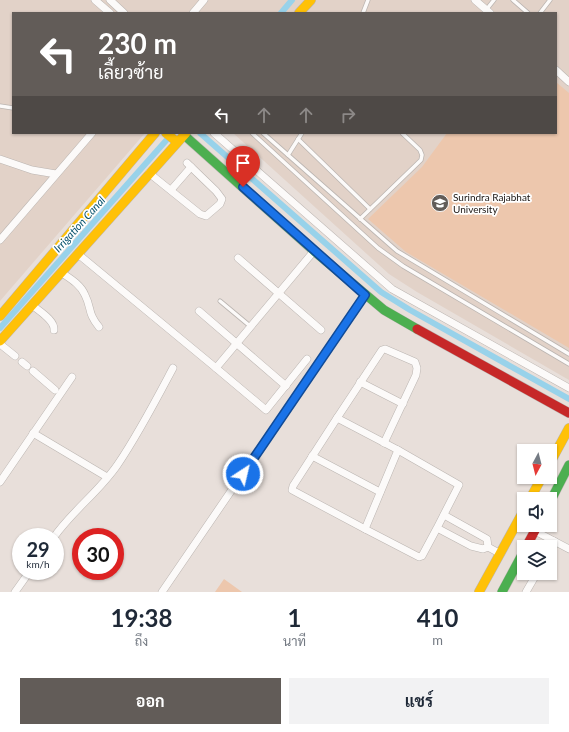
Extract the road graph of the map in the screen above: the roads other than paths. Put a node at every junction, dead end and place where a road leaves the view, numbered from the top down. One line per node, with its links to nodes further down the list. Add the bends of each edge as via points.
1 (95, 0): 10 (street)
2 (110, 0): 11 (street)
3 (204, 0): 12 (street)
4 (311, 0): 13 (street)
5 (368, 0): 14 (lane)
6 (474, 0): 15 (street)
7 (494, 0): 15 (lane)
8 (513, 0): 16 (lane)
9 (550, 0): 17 (lane)
10 (109, 12)
11 (123, 12)
12 (194, 12)
13 (300, 12)
14 (363, 12)
15 (488, 12)
16 (527, 12)
17 (541, 12)
18 (557, 71): 19 (street)
19 (569, 82)
20 (0, 106): 21 (lane)
21 (12, 108)
22 (91, 134): 35 (street)
23 (154, 134): 49 (street)
24 (170, 134): 30 (street)
25 (215, 134): 66 (street, via 392,289)
26 (253, 134): 59 (lane, via 378,248 403,266)
27 (264, 134): 32 (lane)
28 (301, 134): 31 (lane)
29 (403, 134): 37 (lane, via 420,150 421,160)
30 (180, 137): 34 (street); 40 (street)
31 (298, 139): 32 (lane); 37 (lane)
32 (288, 155): 38 (lane)
33 (0, 158): 35 (street, via 32,170)
34 (149, 173): 36 (street); 41 (street)
35 (56, 174): 39 (street)
36 (171, 190): 36 (street, via 189,165 221,196 222,201 208,215 203,216)
37 (370, 209): 38 (lane)
38 (360, 219): 56 (lane, via 409,259)
39 (0, 240)
40 (314, 251): 44 (street); 45 (street)
41 (78, 254): 43 (street); 61 (street)
42 (238, 258): 44 (street)
43 (62, 273): 47 (street); 51 (street, via 79,285 89,313)
44 (277, 294): 50 (street); 53 (street)
45 (365, 295): 69 (street, via 396,317); 97 (street)
46 (220, 301): 50 (lane)
47 (32, 305): 52 (street, via 51,321); 54 (street)
48 (199, 311): 55 (street)
49 (0, 316)
50 (250, 326): 55 (street)
51 (99, 327)
52 (54, 330)
53 (321, 330)
54 (0, 342): 57 (street)
55 (236, 344): 61 (street); 65 (street)
56 (569, 354)
57 (15, 356)
58 (307, 359): 65 (street)
59 (569, 364)
60 (173, 368): 79 (street, via 125,452)
61 (216, 368): 65 (street, via 266,410)
62 (33, 371): 67 (street)
63 (72, 376): 72 (street)
64 (360, 382): 68 (street); 68 (street, via 382,350 415,362 416,375); 70 (street)
65 (286, 386)
66 (569, 388)
67 (55, 390)
68 (403, 404): 73 (street)
69 (569, 413)
70 (337, 418): 73 (street); 76 (street)
71 (569, 428): 75 (street)
72 (33, 434): 78 (street); 79 (street)
73 (384, 443): 74 (street)
74 (398, 450): 80 (street); 82 (street, via 459,485)
75 (557, 450)
76 (312, 456): 80 (street); 86 (street, via 292,490)
77 (569, 465): 81 (street)
78 (1, 477)
79 (107, 477): 84 (street)
80 (380, 492): 86 (street)
81 (555, 492)
82 (444, 515): 85 (street); 90 (street, via 487,539)
83 (517, 522): 92 (street)
84 (60, 528)
85 (437, 528): 86 (street, via 422,556 419,557); 90 (street, via 471,546 483,550)
86 (365, 529)
87 (542, 532): 88 (street)
88 (553, 540)
89 (557, 543): 91 (street)
90 (488, 547): 92 (street)
91 (569, 549)
92 (499, 553): 98 (street)
93 (517, 564): 99 (street)
94 (24, 580): 96 (street)
95 (533, 580): 100 (street)
96 (15, 592)
97 (162, 592)
98 (479, 592)
99 (502, 592)
100 (526, 592)

